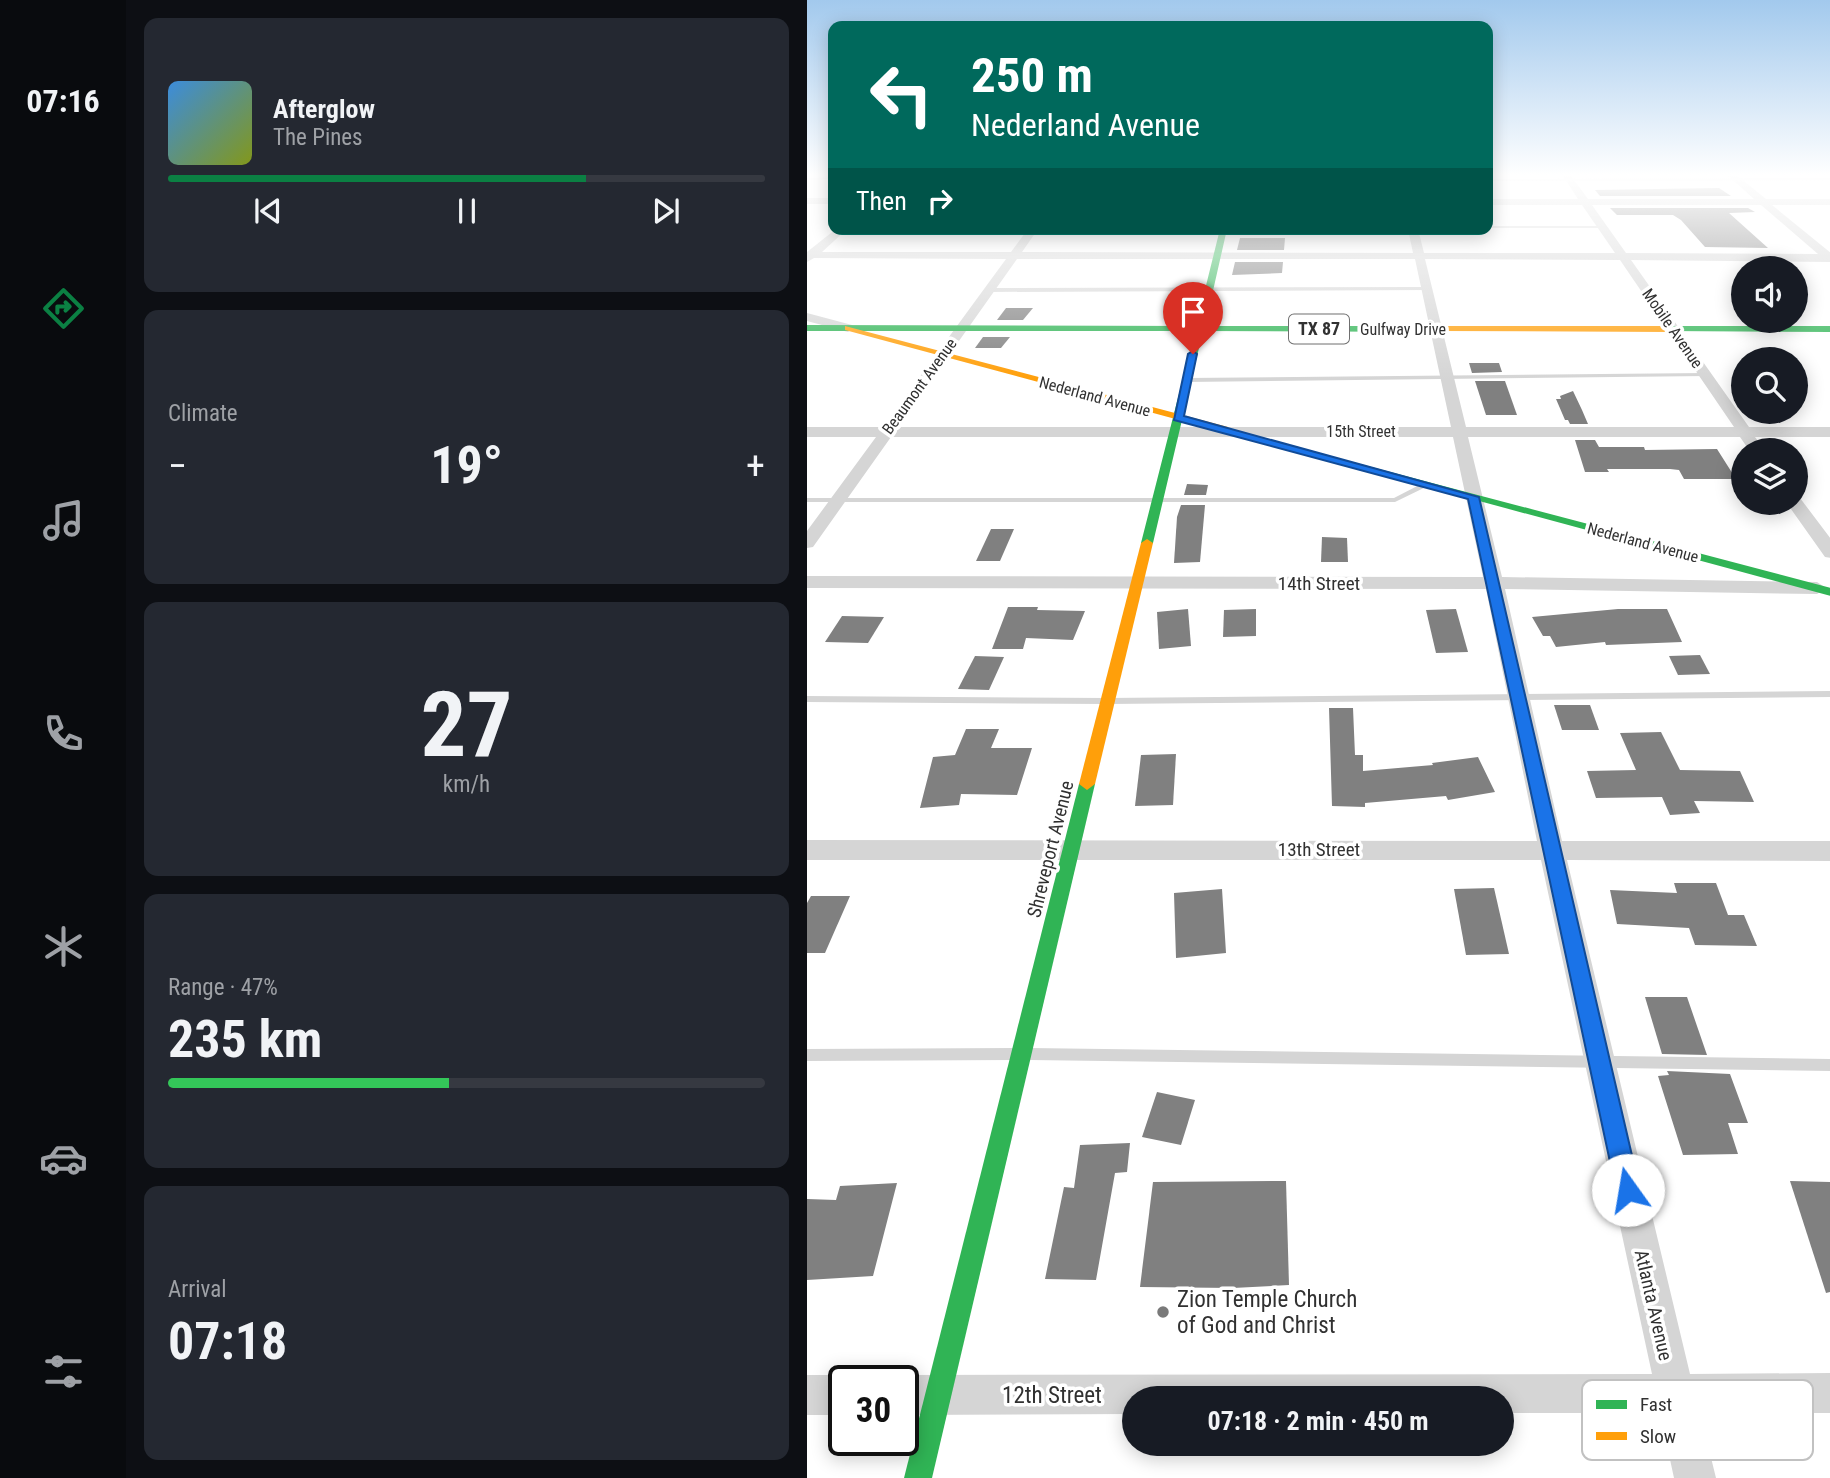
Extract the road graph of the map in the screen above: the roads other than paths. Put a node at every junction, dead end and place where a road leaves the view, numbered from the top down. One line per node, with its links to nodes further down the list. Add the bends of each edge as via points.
1 (826, 242): 7 (street)
2 (1023, 242): 8 (street, Beaumont Avenue)
3 (1220, 242): 9 (street, Shreveport Avenue)
4 (1416, 242): 10 (street, Atlanta Avenue)
5 (1614, 242): 11 (street, Mobile Avenue)
6 (1811, 242): 12 (street)
7 (808, 256): 8 (street)
8 (1013, 256): 9 (street); 15 (street, Beaumont Avenue)
9 (1217, 256): 10 (street); 13 (street, Shreveport Avenue)
10 (1419, 256): 11 (street); 14 (street, Atlanta Avenue)
11 (1624, 256): 12 (street); 22 (street, Mobile Avenue)
12 (1829, 257)
13 (1209, 289): 14 (lane); 15 (lane); 20 (street, Shreveport Avenue)
14 (1427, 289): 21 (street, Atlanta Avenue)
15 (989, 290): 19 (street, Beaumont Avenue)
16 (807, 317): 18 (street, Nederland Avenue)
17 (807, 328): 18 (street, Gulfway Drive / TX 87)
18 (848, 328): 19 (street, Gulfway Drive / TX 87); 24 (street, Nederland Avenue)
19 (961, 329): 20 (street, Gulfway Drive / TX 87); 24 (street, Beaumont Avenue)
20 (1199, 329): 21 (street, Gulfway Drive / TX 87); 27 (street, Shreveport Avenue)
21 (1436, 329): 22 (street, Gulfway Drive / TX 87); 26 (street, Atlanta Avenue)
22 (1674, 329): 23 (street, Gulfway Drive / TX 87); 25 (street, Mobile Avenue)
23 (1830, 329)
24 (944, 356): 28 (street, Nederland Avenue); 31 (street, Beaumont Avenue)
25 (1705, 375): 26 (lane); 33 (street, Mobile Avenue)
26 (1447, 376): 27 (lane); 32 (street, Atlanta Avenue)
27 (1186, 380): 28 (street, Shreveport Avenue)
28 (1175, 425): 29 (street, Nederland Avenue); 31 (street); 40 (street, Shreveport Avenue)
29 (1228, 431): 32 (street, 15th Street); 36 (street, Nederland Avenue)
30 (807, 432): 31 (street)
31 (886, 432): 39 (street, Beaumont Avenue)
32 (1460, 432): 33 (street, 15th Street); 37 (street, Atlanta Avenue)
33 (1745, 432): 34 (street, 15th Street); 35 (street, Mobile Avenue)
34 (1830, 432)
35 (1749, 438)
36 (1428, 484): 37 (street, Nederland Avenue); 40 (lane, via 1395,500)
37 (1473, 497): 46 (street, Atlanta Avenue); 47 (street, Nederland Avenue)
38 (807, 500): 39 (lane)
39 (836, 500): 40 (lane); 42 (street, Beaumont Avenue)
40 (1156, 500): 45 (street, Shreveport Avenue)
41 (1803, 515): 43 (street)
42 (807, 543)
43 (1830, 553)
44 (807, 582): 45 (street, 14th Street)
45 (1139, 583): 46 (street, 14th Street); 51 (street, Shreveport Avenue)
46 (1494, 583): 47 (street, 14th Street); 49 (street, Atlanta Avenue)
47 (1826, 589)
48 (1830, 694): 49 (lane)
49 (1517, 698): 51 (lane); 54 (street, Atlanta Avenue)
50 (807, 699): 51 (lane)
51 (1107, 701): 52 (street, Shreveport Avenue)
52 (1072, 849): 53 (street, 13th Street); 54 (street, 13th Street); 56 (street, Shreveport Avenue)
53 (807, 850)
54 (1551, 850): 55 (street, 13th Street); 58 (street, Atlanta Avenue)
55 (1830, 851)
56 (1022, 1054): 57 (lane); 58 (lane); 64 (street, Shreveport Avenue)
57 (807, 1055)
58 (1599, 1063): 59 (lane); 60 (street, Atlanta Avenue)
59 (1830, 1065)
60 (1672, 1380)
61 (1582, 1393): 64 (street, 12th Street)
62 (807, 1395): 63 (street)
63 (828, 1395)
64 (921, 1395): 66 (street, Shreveport Avenue)
65 (1690, 1460): 67 (street, Atlanta Avenue)
66 (918, 1478)
67 (1694, 1478)

